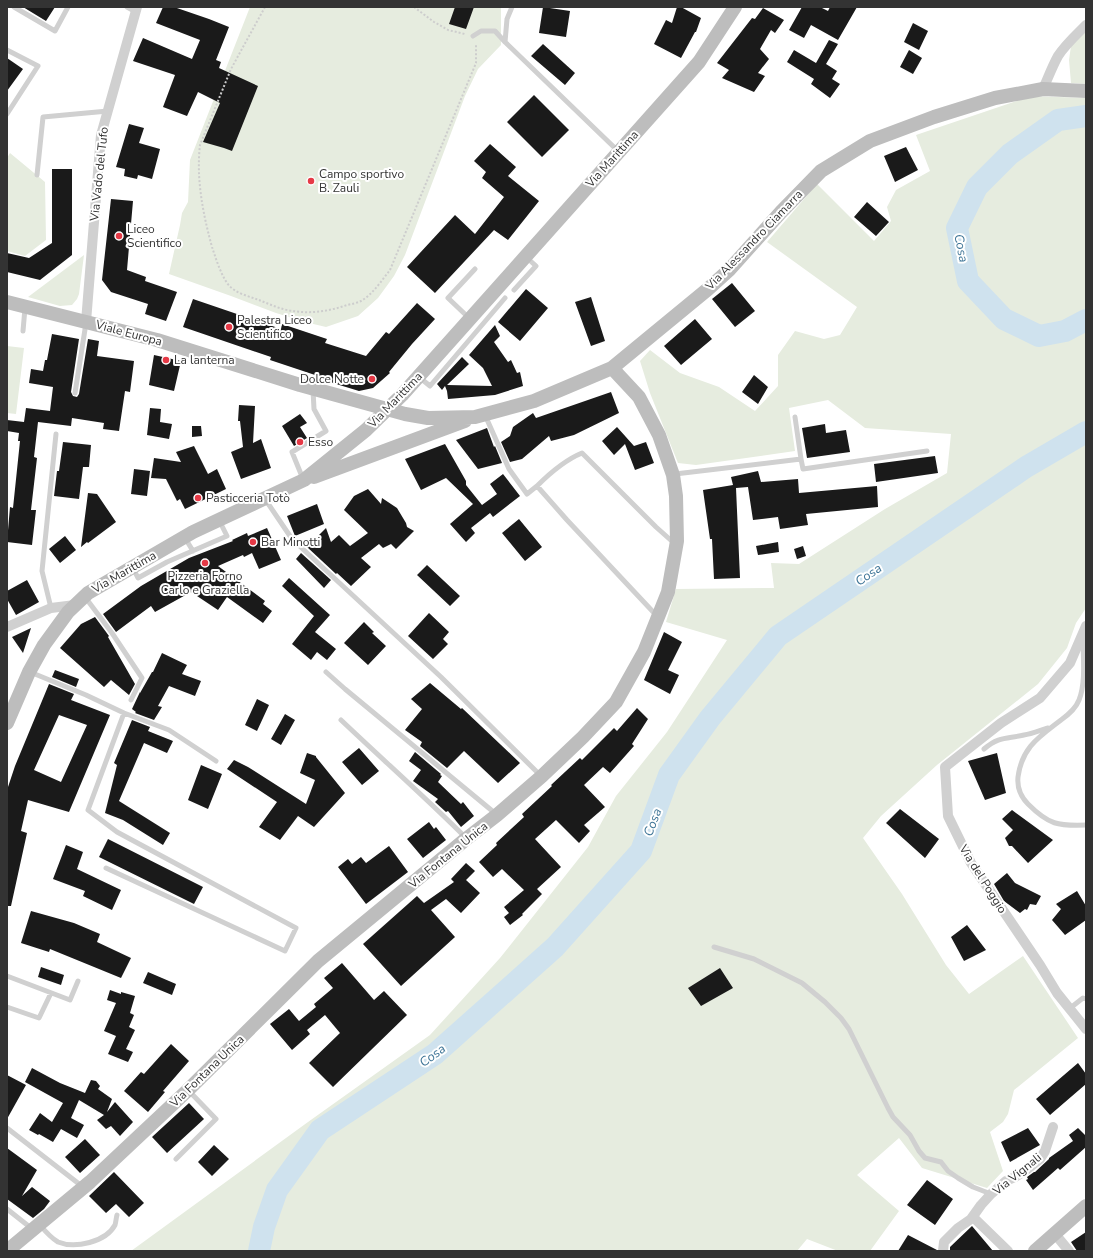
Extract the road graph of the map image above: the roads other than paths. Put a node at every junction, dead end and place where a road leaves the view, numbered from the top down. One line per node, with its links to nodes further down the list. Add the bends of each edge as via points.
1 (14, 7): 2 (lane, via 55,31)
2 (68, 7)
3 (127, 7): 6 (lane)
4 (512, 7): 9 (lane, via 507,19)
5 (735, 7): 15 (main road, Via Marittima, via 699,62)
6 (137, 10): 13 (street, Via Vado del Tufo)
7 (1086, 25): 11 (street, via 1058,56)
8 (473, 36): 9 (lane, via 481,31 495,31)
9 (505, 42): 15 (lane)
10 (7, 50): 14 (lane, via 38,66)
11 (1043, 89): 12 (main road, Via Alessandro Ciamarra); 26 (main road, Via Alessandro Ciamarra, via 995,98 934,117 870,141 821,171 729,270)
12 (1086, 91)
13 (108, 111): 16 (lane, via 43,117); 24 (street, Via Vado del Tufo, via 101,135)
14 (7, 114)
15 (619, 152): 17 (main road, Via Marittima)
16 (36, 175)
17 (526, 256): 19 (lane, via 536,266); 23 (main road, Via Marittima)
18 (475, 270): 23 (lane, via 448,298)
19 (514, 290)
20 (505, 298): 23 (lane)
21 (7, 302): 22 (main road, Viale Europa)
22 (25, 307): 24 (main road, Viale Europa); 25 (lane)
23 (477, 317): 29 (main road, Via Marittima)
24 (86, 322): 27 (main road, Viale Europa, via 156,340); 28 (lane)
25 (23, 331)
26 (612, 368): 30 (main road, Via Alessandro Ciamarra, via 534,401); 35 (main road, Via Fontana Unica, via 639,397 659,435)
27 (313, 389): 29 (main road, Viale Europa); 36 (lane, via 314,409 326,431 292,452)
28 (75, 393)
29 (388, 409): 30 (main road, Via Alessandro Ciamarra, via 428,418); 36 (main road, Via Marittima)
30 (480, 416): 36 (main road); 37 (lane, via 509,469 527,494)
31 (795, 417): 34 (lane)
32 (56, 434): 45 (lane, via 42,571)
33 (927, 451): 34 (lane, via 803,469)
34 (801, 459): 35 (lane)
35 (673, 475): 41 (main road, Via Fontana Unica, via 676,496)
36 (304, 480): 38 (main road, Via Marittima)
37 (537, 486): 41 (lane, via 582,453); 46 (lane)
38 (264, 498): 39 (main road, Via Marittima); 58 (lane, via 292,539 441,677)
39 (219, 520): 40 (main road, Via Marittima); 42 (lane, via 227,536)
40 (185, 537): 42 (lane); 43 (main road, Via Marittima)
41 (676, 545): 46 (main road, Via Fontana Unica, via 668,592)
42 (193, 551): 43 (lane)
43 (164, 556): 44 (main road, Via Marittima, via 133,567 88,593)
44 (80, 601): 45 (street); 49 (main road, Via Marittima, via 48,639); 51 (lane, via 112,633 142,678)
45 (50, 608): 47 (street)
46 (658, 617): 58 (main road, Via Fontana Unica, via 644,652 616,702)
47 (7, 627)
48 (1085, 629): 55 (lane, via 1083,686 1079,701 1070,713); 69 (street, Via del Poggio, via 1070,663 1040,698 1001,723 945,767 948,816 971,863)
49 (29, 672): 52 (lane); 54 (main road, Via Marittima)
50 (326, 672): 59 (lane)
51 (130, 700)
52 (124, 713): 57 (lane, via 169,730); 62 (lane, via 88,810 117,832 296,928 286,951)
53 (341, 720): 61 (lane)
54 (7, 723)
55 (1053, 726): 56 (lane, via 992,742); 60 (lane, via 1036,739 1026,751 1019,769 1018,784 1023,798 1050,822 1066,826)
56 (984, 749)
57 (216, 760)
58 (542, 776): 59 (main road, Via Fontana Unica)
59 (497, 815): 61 (main road, Via Fontana Unica)
60 (1086, 825)
61 (466, 839): 71 (main road, Via Fontana Unica, via 318,961)
62 (106, 868)
63 (714, 947): 76 (lane, via 754,959 802,983 825,1002 849,1029 888,1108 925,1158 941,1162 958,1178)
64 (7, 976): 66 (lane)
65 (78, 981): 66 (lane, via 70,1000)
66 (51, 993): 68 (lane, via 39,1018)
67 (1086, 999): 69 (lane, via 1083,998)
68 (7, 1007)
69 (1069, 1009): 70 (street, Via del Poggio)
70 (1086, 1028)
71 (188, 1090): 74 (lane, via 216,1119); 75 (main road, Via Fontana Unica)
72 (1053, 1127): 76 (street, Via Vignali, via 1040,1159)
73 (7, 1128): 75 (lane)
74 (176, 1159)
75 (84, 1187): 81 (main road, Via Fontana Unica)
76 (991, 1194): 80 (street, Via Vignali)
77 (1086, 1206): 82 (main road)
78 (7, 1209): 81 (lane)
79 (117, 1215): 81 (lane, via 115,1224 109,1232 79,1245 57,1241)
80 (973, 1217): 84 (street, Via Vignali, via 944,1242); 85 (street)
81 (36, 1227): 83 (main road, Via Fontana Unica)
82 (1055, 1234): 86 (main road); 87 (street)
83 (7, 1251)
84 (943, 1251)
85 (1008, 1251)
86 (1036, 1251)
87 (1069, 1251)

